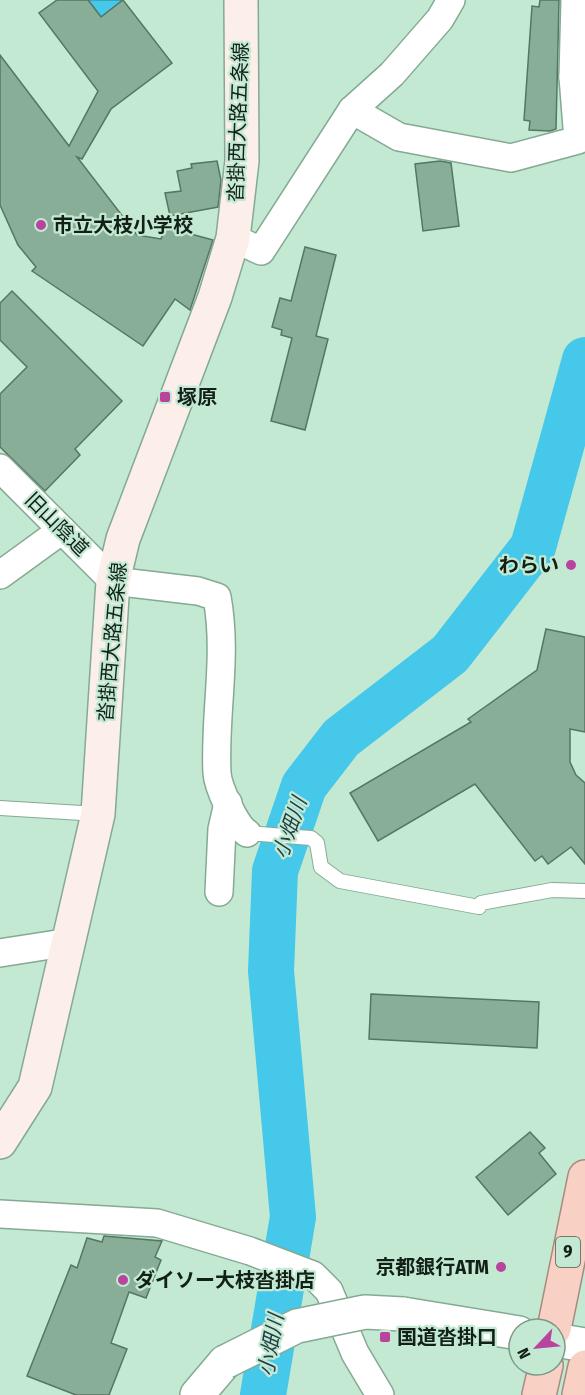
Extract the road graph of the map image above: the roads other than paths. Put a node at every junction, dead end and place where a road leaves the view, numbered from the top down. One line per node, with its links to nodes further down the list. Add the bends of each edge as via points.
1 (241, 0): 6 (main road, 沓掛西大路五条線, via 242,161)
2 (451, 0): 5 (street, via 440,19 392,74)
3 (575, 0): 4 (street)
4 (580, 73): 5 (street, via 578,140 511,158 399,137)
5 (352, 110): 6 (street, via 261,251)
6 (233, 238): 10 (main road, 沓掛西大路五条線, via 215,297 123,539)
7 (0, 468): 8 (street, 旧山陰道)
8 (62, 530): 9 (street); 10 (street, 旧山陰道)
9 (0, 575)
10 (113, 581): 11 (street, via 218,597 223,630 217,775); 13 (main road, 沓掛西大路五条線)
11 (228, 803): 14 (street, via 238,827); 15 (street)
12 (0, 808): 13 (lane)
13 (98, 814): 17 (main road, 沓掛西大路五条線)
14 (247, 833): 16 (lane, via 311,838 317,843 321,867 340,881 479,907 481,903 552,890)
15 (213, 875)
16 (585, 891)
17 (70, 942): 18 (street); 19 (main road, 沓掛西大路五条線, via 35,1087)
18 (0, 953)
19 (0, 1142)
20 (585, 1177): 22 (highway, 9)
21 (0, 1214): 29 (street, via 157,1223 314,1275 328,1291 355,1353)
22 (556, 1317)
23 (507, 1331): 28 (street, bridge, via 403,1314 365,1312 297,1326 225,1362)
24 (567, 1342): 25 (street)
25 (585, 1345)
26 (585, 1367): 31 (highway)
27 (543, 1377): 30 (highway)
28 (197, 1395)
29 (380, 1395)
30 (539, 1395)
31 (579, 1395)

